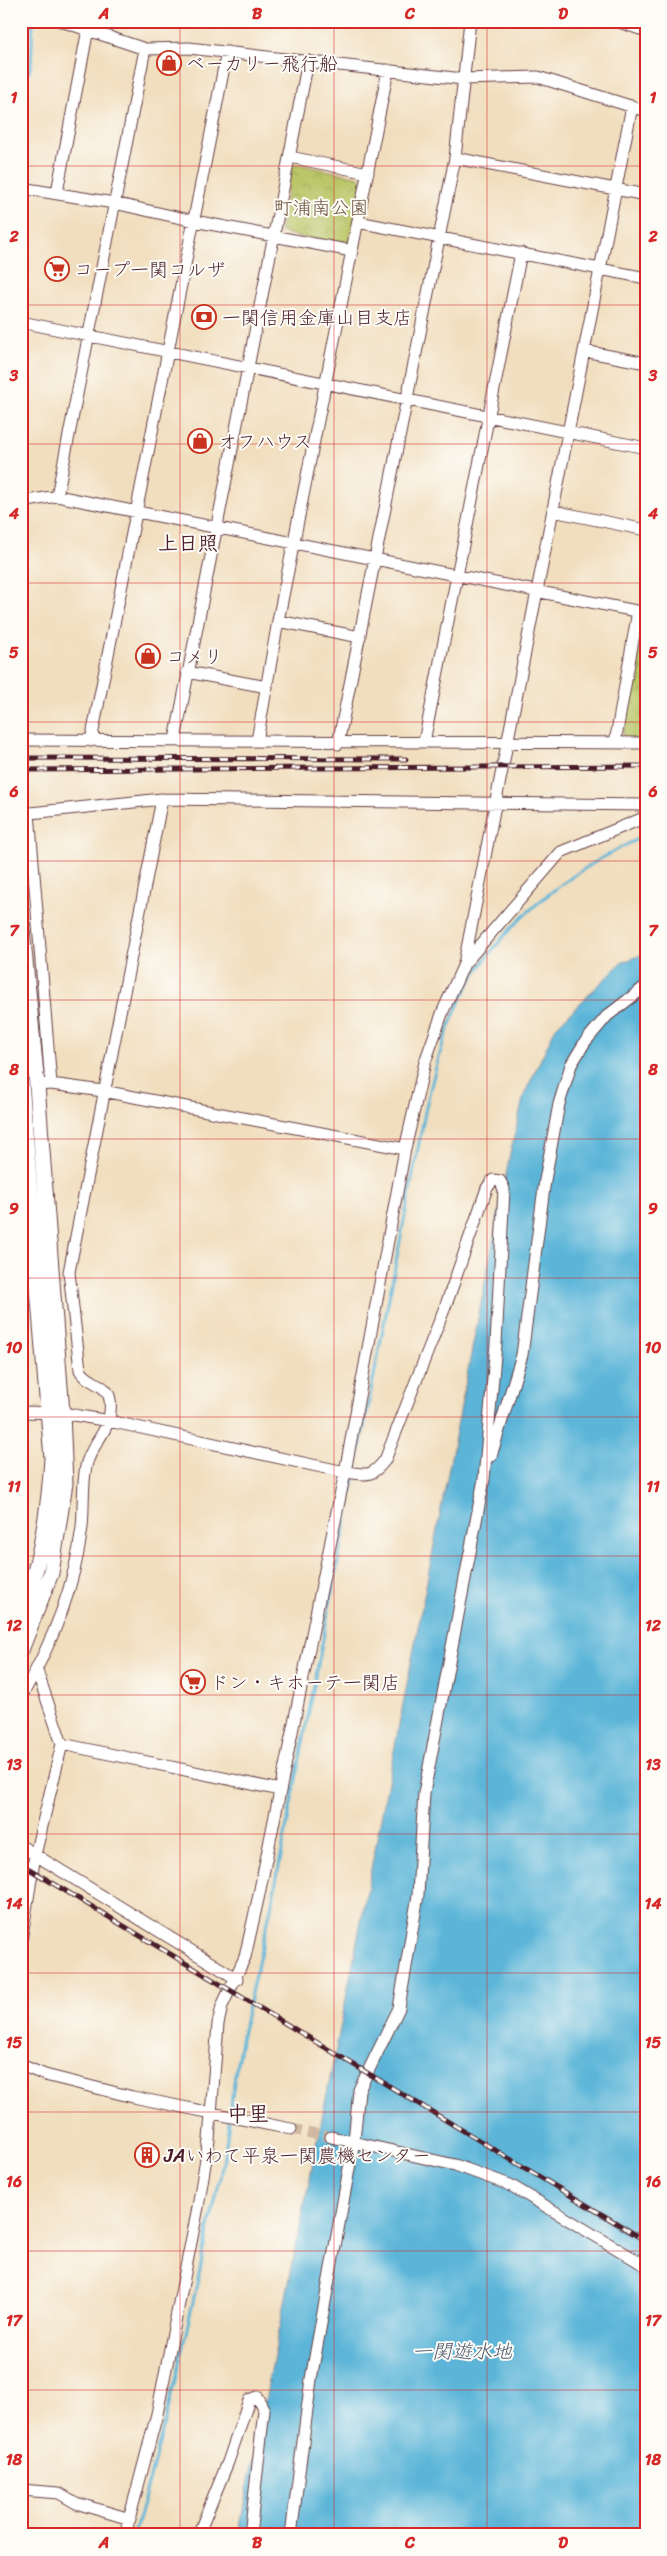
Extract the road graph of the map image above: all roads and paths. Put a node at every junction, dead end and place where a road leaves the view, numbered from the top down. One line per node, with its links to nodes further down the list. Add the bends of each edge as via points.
1 (61, 21): 4 (street)
2 (470, 21): 10 (street)
3 (622, 21): 5 (main road)
4 (88, 29): 6 (street); 18 (street)
5 (646, 29)
6 (145, 49): 7 (street, via 189,48); 20 (street)
7 (227, 52): 8 (street); 21 (street)
8 (308, 61): 9 (street); 13 (street)
9 (388, 70): 10 (street); 15 (street)
10 (463, 79): 11 (street, via 538,77); 14 (street)
11 (632, 106): 12 (street); 17 (street)
12 (646, 110)
13 (290, 157): 15 (street); 23 (street)
14 (455, 158): 17 (street); 24 (street)
15 (368, 173): 22 (street)
16 (21, 188): 18 (street)
17 (616, 190): 19 (street); 27 (street)
18 (56, 192): 20 (street)
19 (646, 195)
20 (114, 203): 21 (street); 30 (street)
21 (194, 221): 23 (street); 32 (street)
22 (358, 222): 24 (street); 25 (street)
23 (273, 236): 25 (street); 34 (street)
24 (439, 238): 26 (street); 36 (street)
25 (352, 251): 35 (street)
26 (520, 254): 27 (street); 37 (street)
27 (601, 269): 28 (street); 31 (street)
28 (646, 278)
29 (21, 322): 30 (street)
30 (87, 336): 32 (street); 40 (street)
31 (584, 351): 33 (street); 38 (street)
32 (169, 353): 34 (street); 43 (street)
33 (646, 363)
34 (248, 368): 35 (street); 44 (street)
35 (326, 383): 36 (street); 46 (street)
36 (406, 400): 37 (street); 47 (street)
37 (488, 415): 38 (street); 48 (street)
38 (567, 432): 39 (street); 42 (street)
39 (646, 448)
40 (57, 496): 41 (street); 43 (street)
41 (21, 502)
42 (552, 511): 45 (street); 49 (street)
43 (135, 512): 44 (street); 58 (street)
44 (216, 528): 46 (street); 53 (street)
45 (646, 530)
46 (294, 543): 47 (street); 51 (street)
47 (376, 559): 48 (street); 52 (street)
48 (456, 576): 49 (street); 59 (street)
49 (536, 592): 50 (street); 60 (street)
50 (642, 612): 61 (street)
51 (278, 621): 52 (street); 54 (street)
52 (360, 637): 63 (street)
53 (187, 672): 54 (street); 56 (street)
54 (267, 687): 57 (street)
55 (21, 740): 58 (street)
56 (175, 740): 57 (street); 58 (street)
57 (257, 741): 63 (street)
58 (91, 742)
59 (424, 742): 60 (street); 63 (street)
60 (508, 743): 61 (street); 65 (street)
61 (615, 743): 62 (street)
62 (646, 743)
63 (338, 744)
64 (162, 799): 65 (street); 67 (street); 75 (street)
65 (494, 802): 66 (street); 70 (street)
66 (646, 805)
67 (26, 813): 73 (street)
68 (646, 817): 70 (street, via 562,852)
69 (21, 919): 73 (main road)
70 (464, 964): 76 (street, via 442,1011 424,1062)
71 (646, 986): 81 (street, via 607,1016 585,1042 572,1065 559,1104 544,1180 522,1355)
72 (21, 1082): 74 (main road)
73 (44, 1084): 75 (street); 78 (main road)
74 (22, 1086): 78 (main road)
75 (103, 1091): 76 (street); 79 (street, via 69,1272 80,1370 84,1378 108,1392)
76 (405, 1150): 80 (street)
77 (21, 1412): 78 (street)
78 (55, 1413): 79 (street); 82 (main road, via 50,1497 39,1558); 83 (main road, via 65,1483 57,1540 51,1573)
79 (109, 1421): 80 (street); 84 (street, via 88,1456 82,1527 75,1564 56,1625)
80 (347, 1472): 81 (street, via 375,1473 385,1460 447,1302 487,1188 493,1180 500,1181 504,1189 496,1344); 87 (street)
81 (484, 1479): 96 (street, via 424,1793 418,1895 398,2008 359,2090)
82 (21, 1617)
83 (21, 1650)
84 (37, 1671): 85 (street); 86 (street)
85 (21, 1698)
86 (62, 1744): 87 (street); 89 (street)
87 (280, 1790): 91 (street, via 245,1957)
88 (21, 1846): 89 (street)
89 (35, 1855): 90 (street); 91 (street)
90 (21, 1940)
91 (237, 1979): 93 (street, via 222,2006 218,2024)
92 (21, 2065): 93 (street, via 46,2075)
93 (211, 2114): 94 (street); 99 (street, via 198,2208 156,2414)
94 (292, 2129)
95 (331, 2137): 96 (street)
96 (354, 2141): 97 (street, via 455,2165 510,2185); 103 (street, via 311,2379)
97 (646, 2266)
98 (21, 2490): 99 (street, via 59,2493 76,2503)
99 (130, 2519): 100 (street)
100 (125, 2535)
101 (198, 2535): 102 (street, via 228,2462 248,2400 257,2397 264,2410)
102 (250, 2535)
103 (291, 2535)

